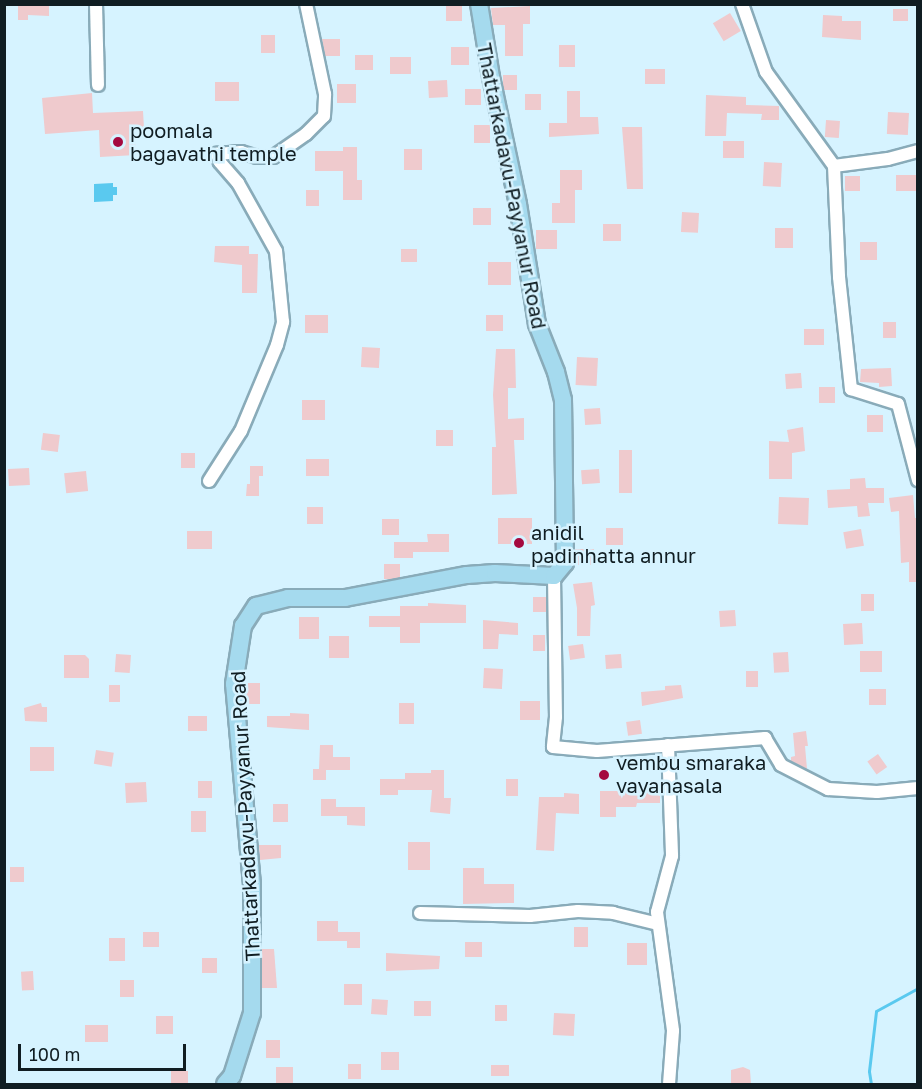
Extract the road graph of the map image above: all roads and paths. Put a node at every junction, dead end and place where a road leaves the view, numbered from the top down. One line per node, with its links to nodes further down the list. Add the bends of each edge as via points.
1 (96, 4): 5 (street)
2 (306, 4): 9 (street, via 326,93 324,116 306,135 273,157 240,152 217,154 238,183 276,252 283,322 241,431)
3 (479, 4): 10 (main road, Thattarkadavu-Payyanur Road, via 537,324 556,372 562,400 565,563)
4 (742, 4): 7 (street, via 766,72)
5 (98, 85)
6 (918, 151): 7 (street)
7 (834, 166): 8 (street, via 850,389 898,404)
8 (918, 480)
9 (208, 481)
10 (554, 576): 11 (street, via 553,747 597,751); 15 (main road, Thattarkadavu-Payyanur Road, via 467,575 345,598 288,598 256,606 243,626 234,684 252,885 252,1013 232,1076)
11 (668, 745): 12 (street, via 765,738 781,765 828,789 878,792); 14 (street, via 672,856 657,912)
12 (918, 788)
13 (420, 913): 14 (street, via 530,916 578,911 612,913)
14 (658, 924): 16 (street, via 673,1031)
15 (225, 1084)
16 (669, 1084)

